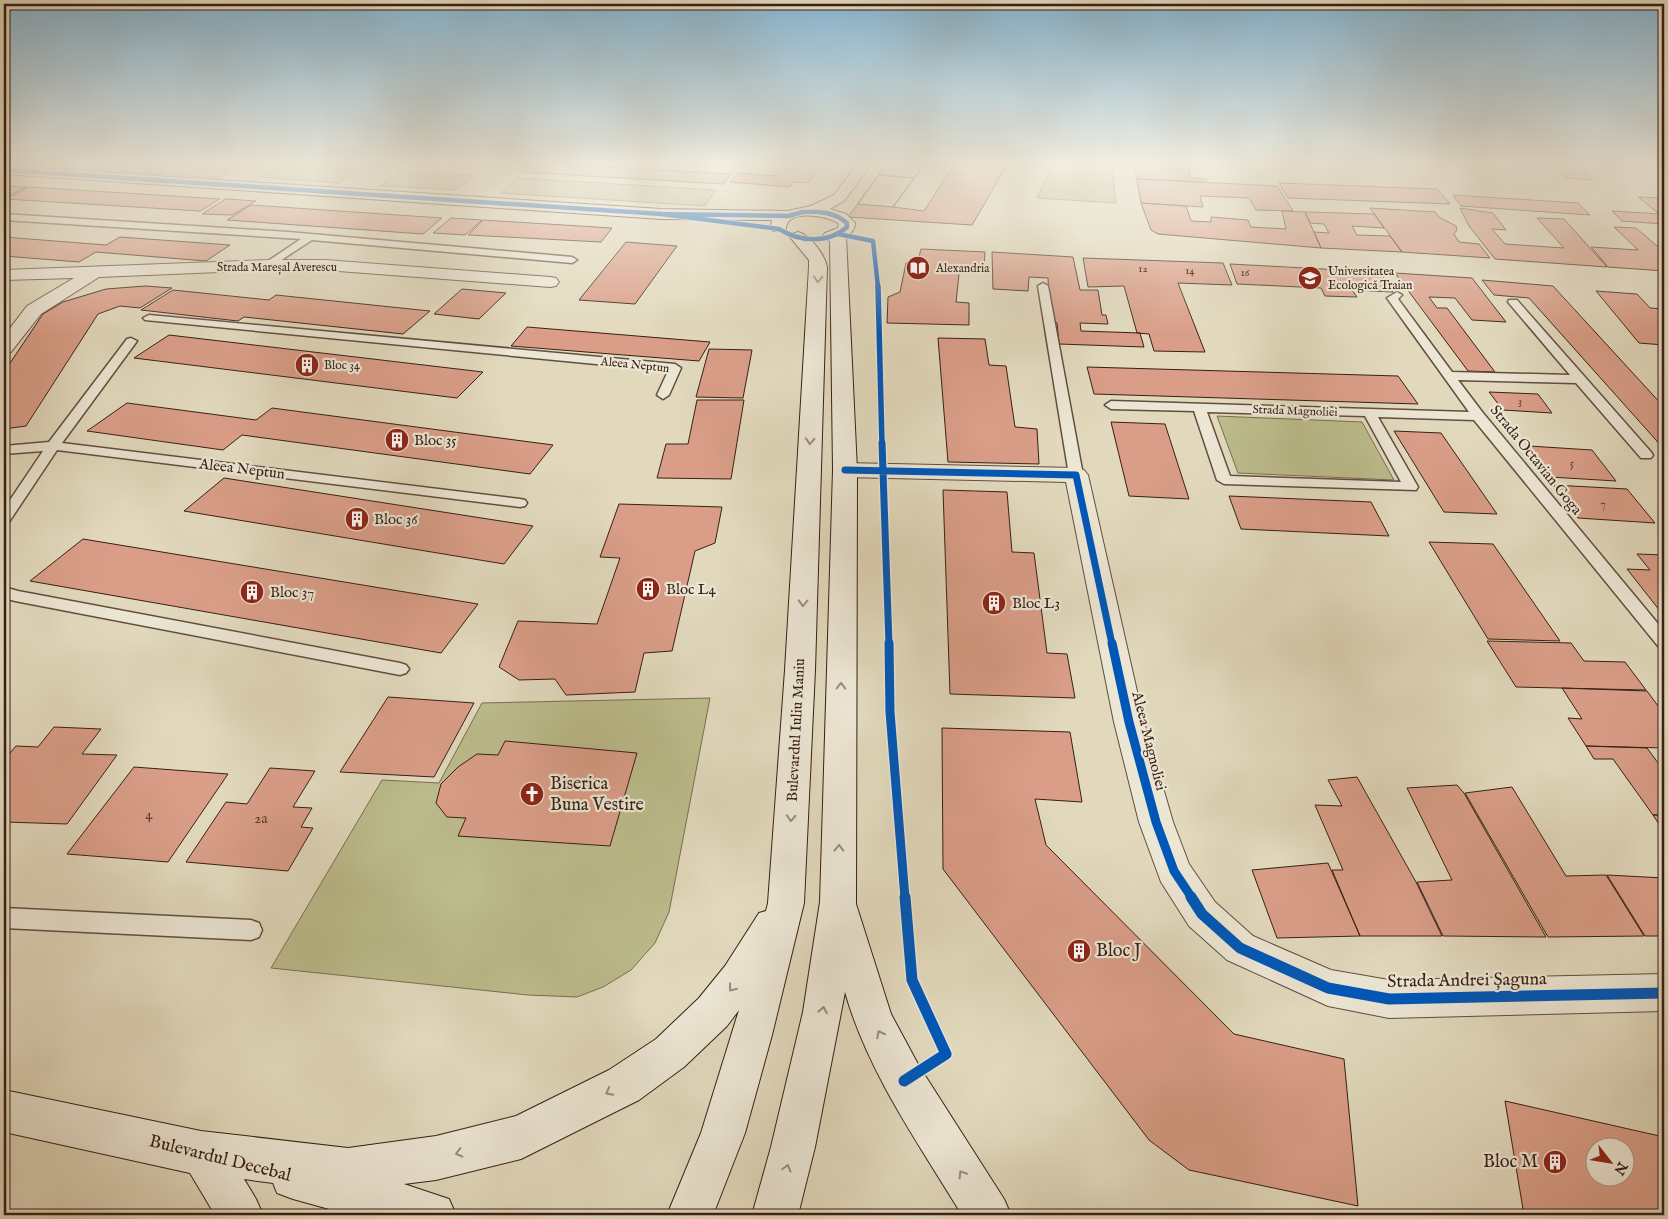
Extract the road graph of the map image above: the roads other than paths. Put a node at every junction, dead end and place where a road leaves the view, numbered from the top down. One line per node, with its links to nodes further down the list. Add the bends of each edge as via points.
1 (37, 219): 7 (lane)
2 (726, 219): 5 (street)
3 (804, 219): 5 (street)
4 (838, 219): 6 (street)
5 (795, 224): 6 (street); 6 (street, via 820,238); 38 (street, Bulevardul Iuliu Maniu, one-way to 38, via 817,259 818,267)
6 (838, 225): 30 (street)
7 (310, 237): 8 (lane); 9 (lane)
8 (572, 260)
9 (269, 265): 10 (street, Strada Mareșal Averescu); 12 (street, Strada Mareșal Averescu, via 325,265)
10 (93, 273): 11 (street, Strada Mareșal Averescu); 16 (street)
11 (4, 275): 16 (street, via 29,288 37,298)
12 (550, 282)
13 (1043, 286): 31 (lane, Aleea Magnoliei)
14 (1397, 295): 20 (lane, Strada Octavian Goga, via 1392,298)
15 (1513, 302): 21 (lane)
16 (34, 310): 19 (street)
17 (148, 318): 22 (lane, Aleea Neptun, via 675,368)
18 (131, 341): 27 (lane)
19 (4, 348)
20 (1450, 376): 21 (lane); 26 (lane, Strada Octavian Goga)
21 (1580, 379): 29 (lane)
22 (663, 395)
23 (1111, 405): 24 (lane, Strada Magnoliei)
24 (1200, 408): 25 (lane, Strada Magnoliei); 25 (lane, via 1224,480 1411,487)
25 (1369, 413): 26 (lane, Strada Magnoliei)
26 (1478, 416): 35 (lane, Strada Octavian Goga)
27 (53, 446): 28 (lane); 32 (lane, Aleea Neptun); 33 (lane)
28 (4, 450)
29 (1646, 455)
30 (844, 470): 31 (street); 37 (street, one-way to 30)
31 (1076, 475): 41 (street, Aleea Magnoliei, via 1129,722 1156,822 1174,871 1202,914 1240,948)
32 (520, 503)
33 (4, 519)
34 (4, 592): 36 (lane)
35 (1664, 642)
36 (400, 669)
37 (838, 902): 48 (street, one-way to 37, via 823,1012); 49 (street, one-way to 37, via 904,1081 873,1020)
38 (786, 903): 44 (street, one-way to 44, via 739,979 713,1012 670,1053 624,1085 521,1138 436,1158 348,1170); 47 (street, Bulevardul Iuliu Maniu, via 723,1133)
39 (4, 919): 40 (lane)
40 (251, 930)
41 (1276, 966): 42 (street, Strada Andrei Șaguna, via 1328,988 1389,999)
42 (1664, 993)
43 (4, 1111): 44 (street, Bulevardul Decebal)
44 (203, 1152): 45 (street); 46 (street, Bulevardul Decebal)
45 (240, 1215)
46 (433, 1215)
47 (690, 1215)
48 (775, 1215)
49 (988, 1215)

